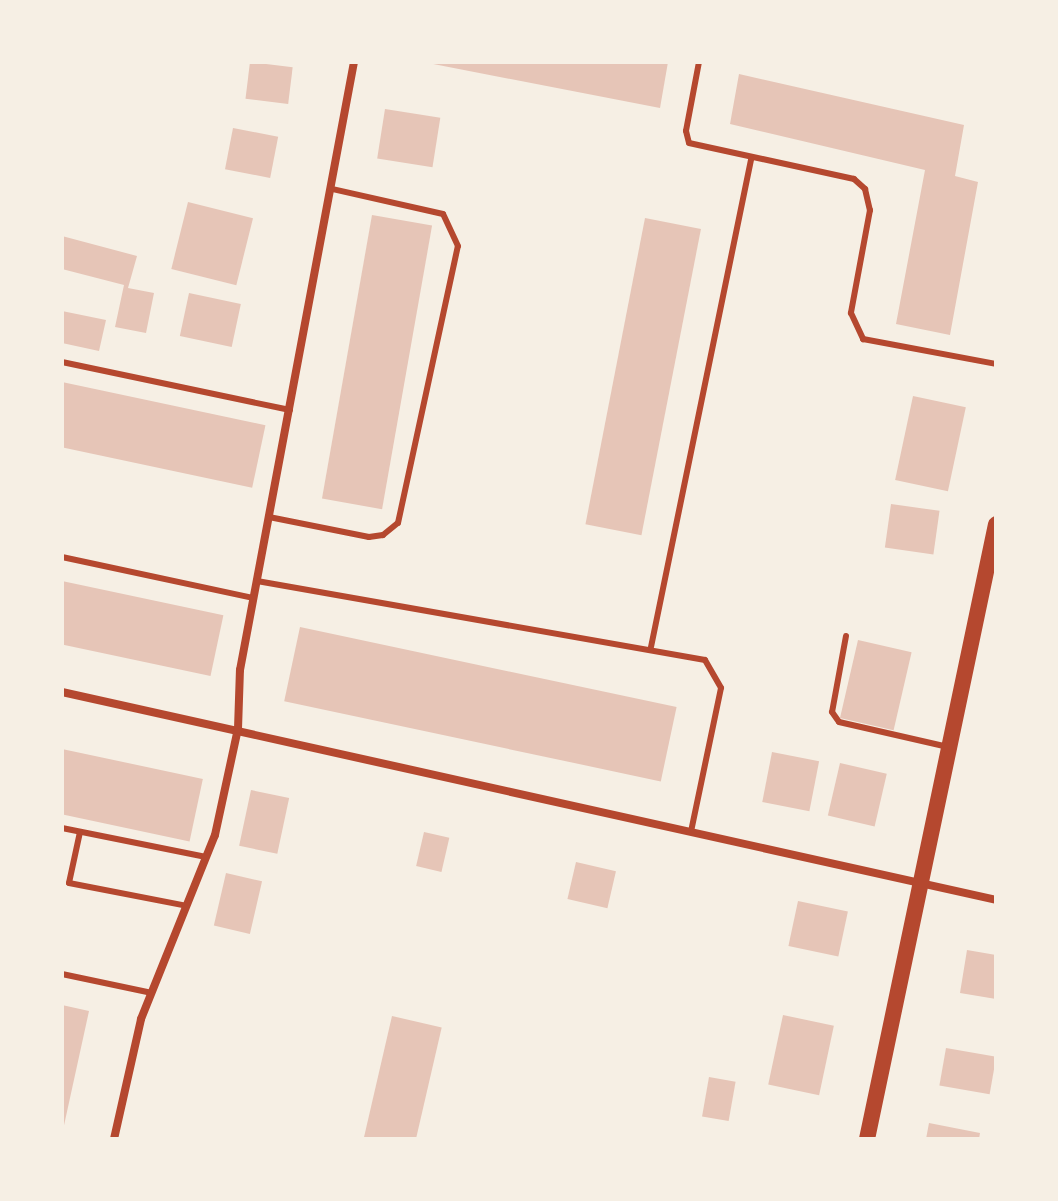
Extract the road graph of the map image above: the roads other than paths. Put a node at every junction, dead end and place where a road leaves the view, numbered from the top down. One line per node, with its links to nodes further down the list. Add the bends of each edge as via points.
1 (354, 62): 4 (street)
2 (699, 62): 3 (lane, via 686,131 689,143)
3 (751, 159): 6 (lane, via 854,179 865,189 870,210 851,313 863,339); 14 (lane)
4 (332, 189): 7 (street); 8 (lane, via 443,214 458,246 398,523 383,535 369,537)
5 (62, 362): 7 (lane)
6 (996, 364)
7 (290, 410): 8 (street)
8 (269, 517): 11 (street)
9 (996, 524): 17 (main road)
10 (62, 557): 12 (lane)
11 (257, 581): 12 (street); 14 (lane)
12 (253, 598): 16 (street, via 240,670)
13 (846, 636): 17 (lane, via 832,712 839,722)
14 (651, 647): 20 (lane, via 705,660 721,688)
15 (62, 692): 16 (street)
16 (238, 729): 20 (street); 21 (street)
17 (948, 747): 22 (main road)
18 (62, 828): 19 (lane)
19 (80, 832): 21 (lane); 24 (lane, via 69,883)
20 (691, 832): 22 (street)
21 (206, 857): 24 (street)
22 (919, 884): 23 (street); 28 (main road)
23 (996, 900)
24 (187, 906): 26 (street)
25 (62, 974): 26 (lane)
26 (152, 993): 27 (street)
27 (114, 1139)
28 (867, 1139)

